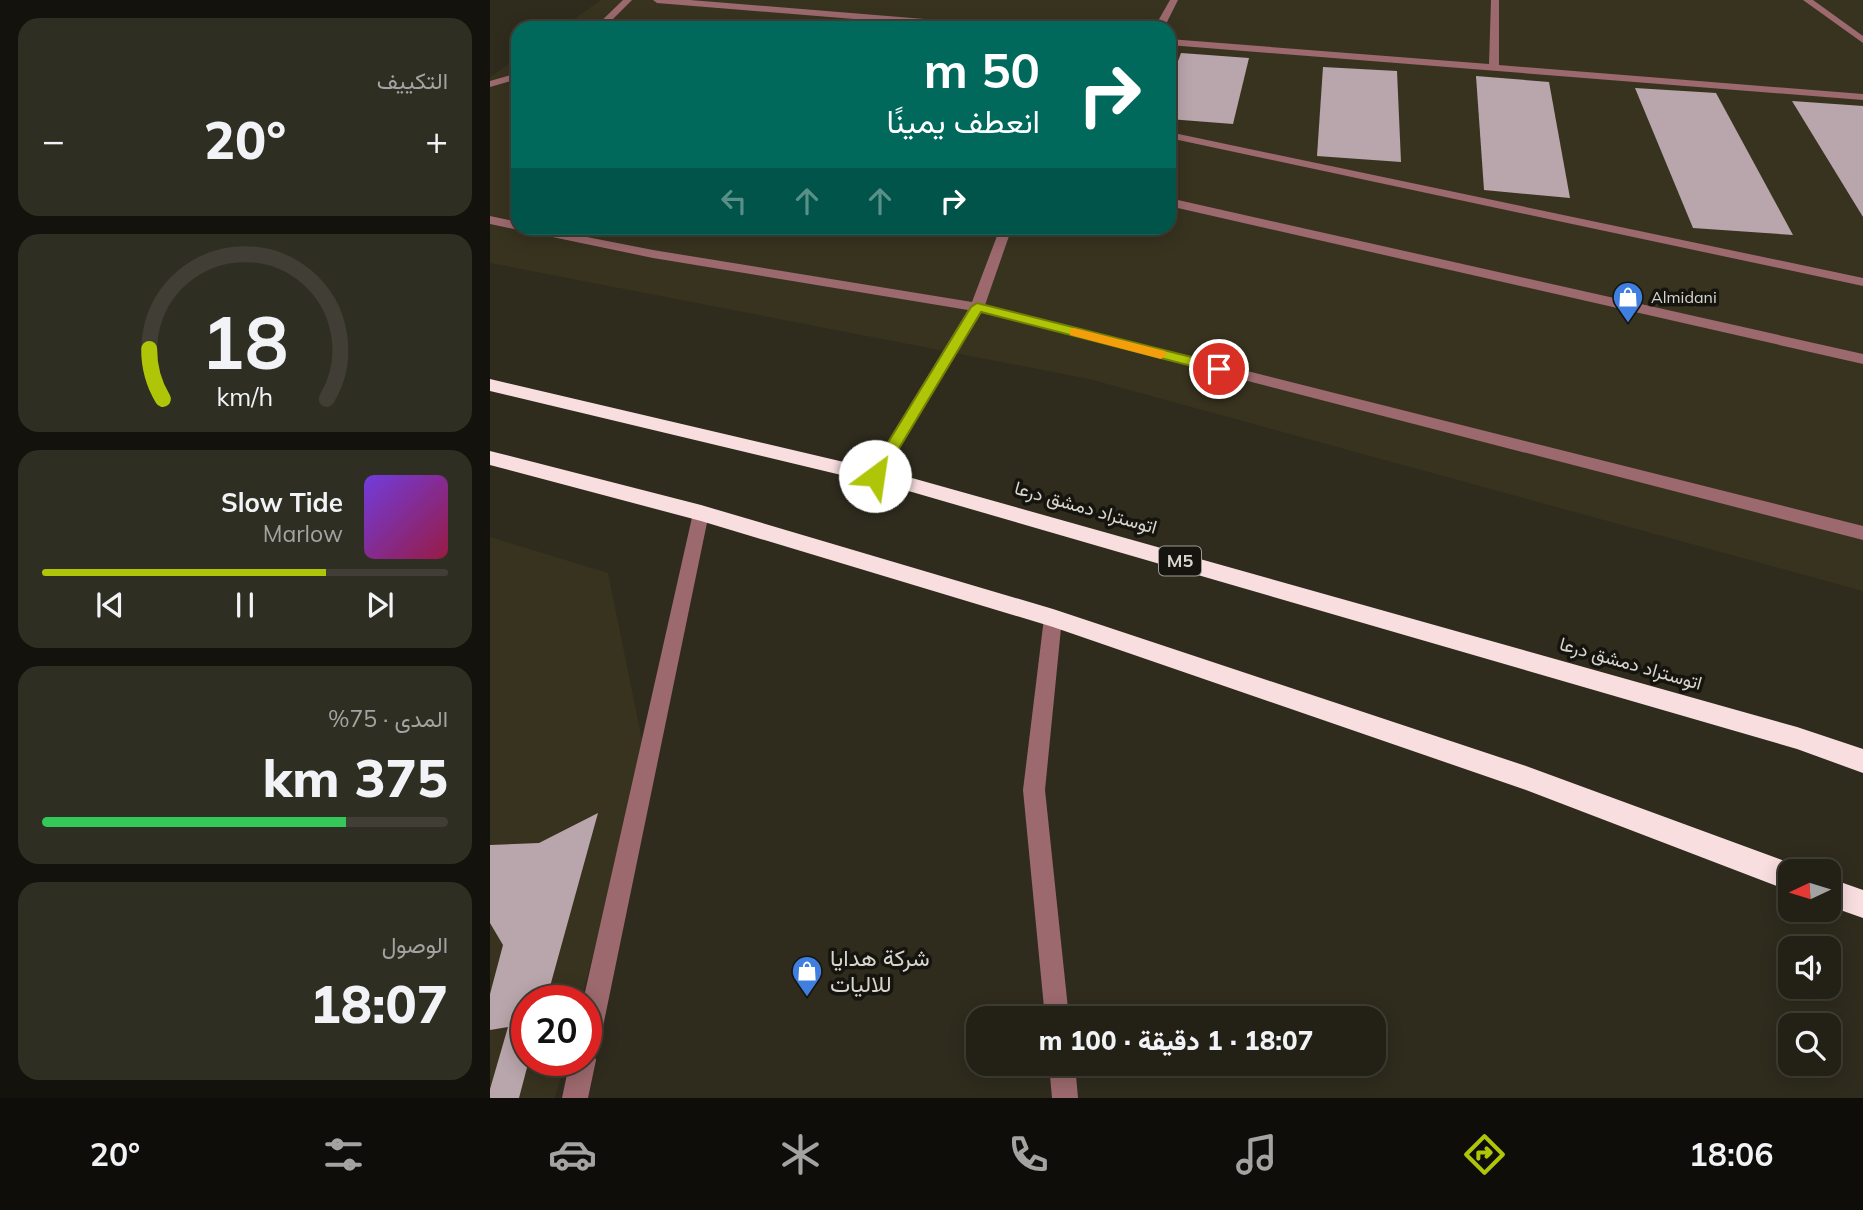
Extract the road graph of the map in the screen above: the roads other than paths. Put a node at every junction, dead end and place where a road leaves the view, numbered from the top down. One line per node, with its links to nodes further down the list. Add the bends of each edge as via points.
1 (628, 0): 6 (street)
2 (657, 0): 7 (street)
3 (1174, 0): 8 (street)
4 (1494, 0): 11 (street)
5 (1807, 0): 9 (street)
6 (606, 21)
7 (913, 21)
8 (1163, 21)
9 (1863, 40)
10 (1176, 43): 11 (street)
11 (1493, 68): 14 (street)
12 (511, 78): 13 (street)
13 (490, 84)
14 (1863, 97)
15 (1176, 136): 21 (street)
16 (1176, 204): 23 (street)
17 (490, 220): 18 (street)
18 (511, 224)
19 (559, 235): 22 (street)
20 (1003, 235): 22 (street)
21 (1863, 282)
22 (977, 307): 26 (street); 28 (street)
23 (1863, 359)
24 (490, 385): 26 (highway, اتوستراد دمشق درعا / M5)
25 (490, 458): 27 (highway)
26 (875, 476): 30 (highway, اتوستراد دمشق درعا / M5, via 1783,734)
27 (701, 513): 29 (highway); 34 (street)
28 (1863, 533)
29 (1053, 618): 31 (highway, via 1526,778); 35 (street, via 1034,790)
30 (1863, 761)
31 (1778, 872)
32 (1841, 896): 33 (highway)
33 (1863, 904)
34 (599, 985)
35 (1056, 1006)
36 (580, 1076): 38 (street)
37 (1063, 1076): 39 (street)
38 (575, 1098)
39 (1065, 1098)

